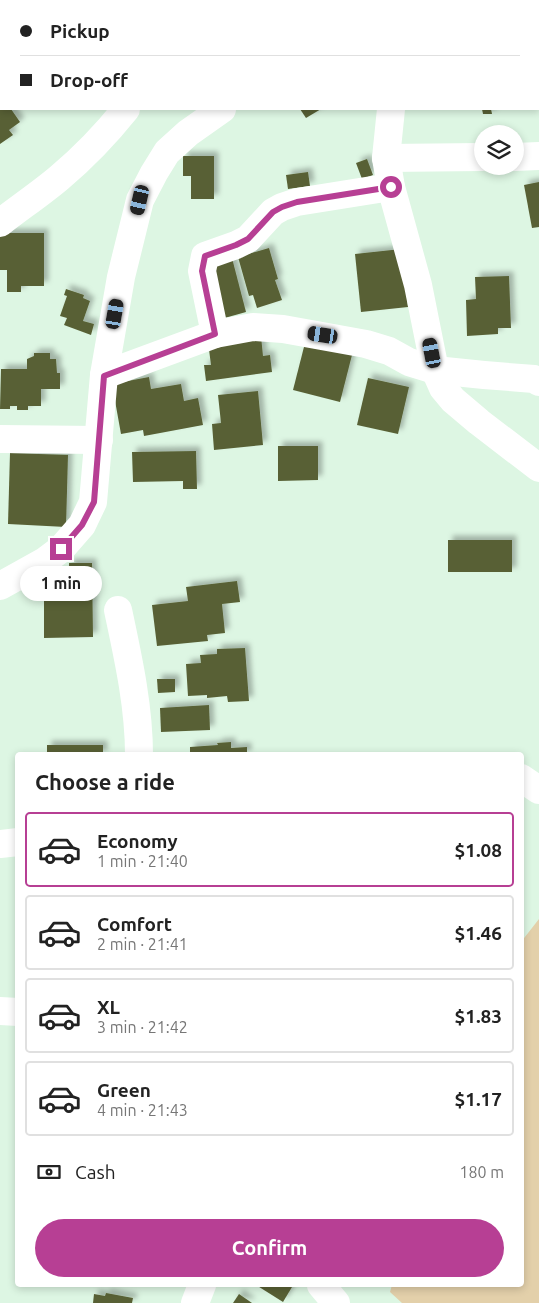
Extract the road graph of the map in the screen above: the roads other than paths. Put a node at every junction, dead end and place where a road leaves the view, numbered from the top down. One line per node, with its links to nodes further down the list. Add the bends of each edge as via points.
1 (125, 110): 9 (street, via 98,142 57,180)
2 (221, 110): 12 (street, via 168,152 140,200 121,277)
3 (390, 110): 7 (street)
4 (539, 156): 6 (street)
5 (474, 157): 7 (street)
6 (524, 157)
7 (386, 158): 8 (street)
8 (391, 187): 10 (street, via 282,207 273,212 248,239 205,256 202,271); 11 (street, via 418,285)
9 (0, 223)
10 (215, 334): 11 (street, via 253,328 323,335 389,351 409,362); 12 (street)
11 (435, 370): 13 (street); 16 (street, via 443,388 454,400)
12 (104, 376): 15 (street)
13 (537, 379)
14 (0, 439): 15 (street)
15 (98, 440): 17 (street, via 94,502 82,525 61,549 45,561)
16 (539, 468)
17 (0, 586)
18 (118, 610): 19 (street, via 134,697)
19 (139, 752)
20 (524, 780): 21 (street)
21 (539, 790)
22 (15, 842): 23 (street)
23 (0, 844)
24 (0, 1012): 25 (street)
25 (15, 1012)
26 (201, 1287): 28 (street)
27 (323, 1287): 29 (street)
28 (195, 1303)
29 (336, 1303)

